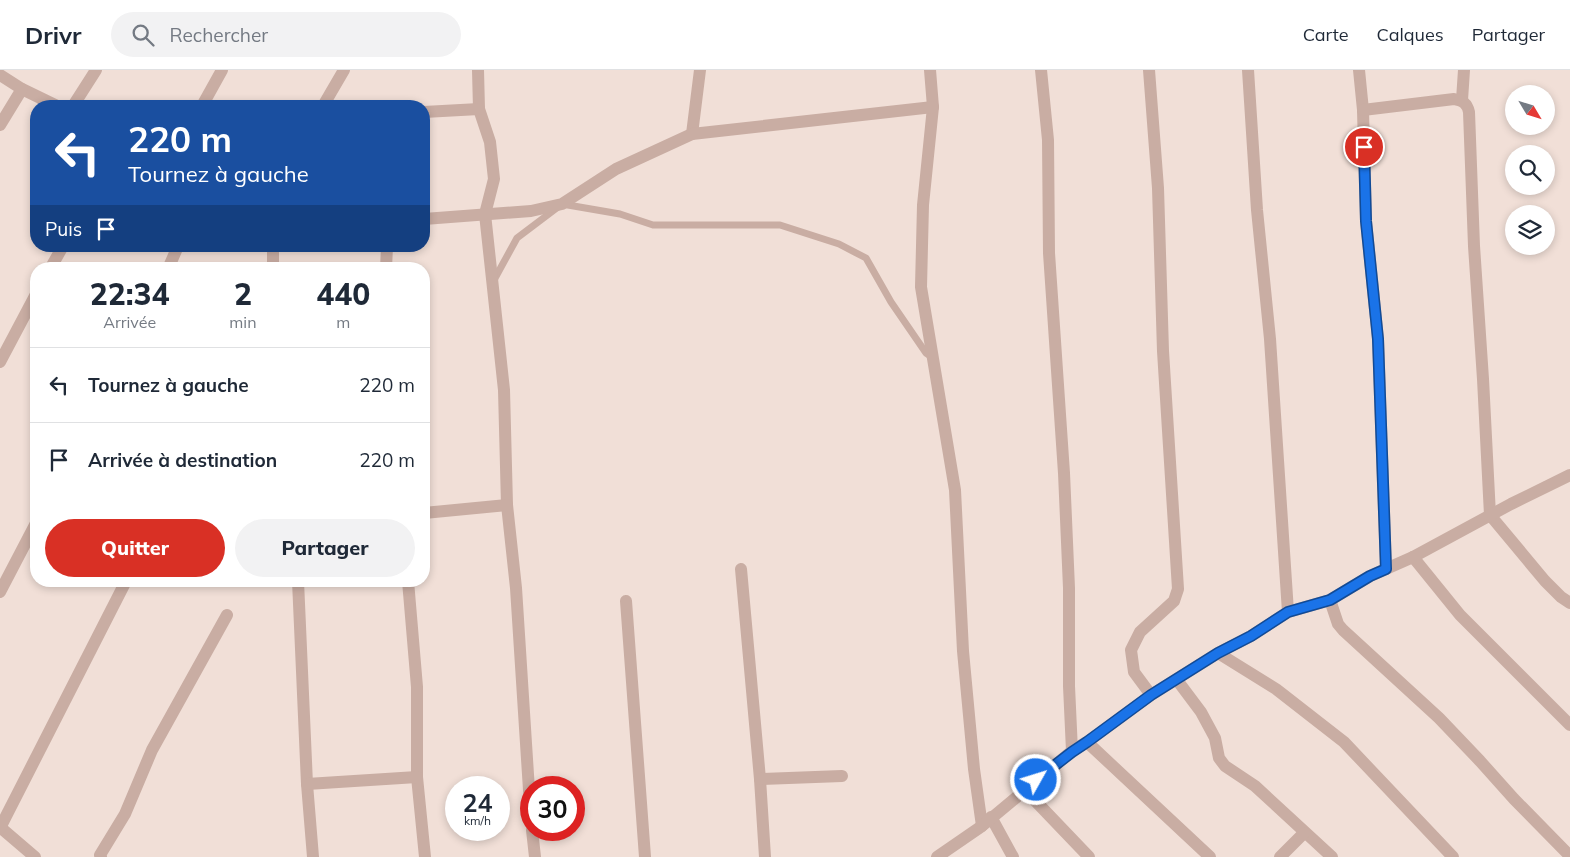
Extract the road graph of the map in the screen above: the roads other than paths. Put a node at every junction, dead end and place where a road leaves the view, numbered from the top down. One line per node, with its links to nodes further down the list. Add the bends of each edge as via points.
1 (96, 70): 15 (street)
2 (222, 70): 16 (street)
3 (344, 70): 17 (street)
4 (478, 70): 20 (street)
5 (700, 70): 24 (street)
6 (930, 70): 19 (street)
7 (1041, 70): 54 (street, via 1048,140 1049,253 1069,578)
8 (1149, 70): 51 (street, via 1178,589 1174,601 1140,632 1131,650 1134,672)
9 (1248, 70): 47 (street)
10 (1359, 70): 21 (street)
11 (1464, 70): 18 (street)
12 (0, 75): 13 (street)
13 (22, 89): 14 (street); 23 (street)
14 (45, 100)
15 (77, 100)
16 (205, 100)
17 (326, 100)
18 (1462, 100): 21 (street); 35 (street, via 1469,112)
19 (933, 107): 24 (street); 30 (street, via 923,205 921,286)
20 (479, 109): 22 (street); 26 (street, via 490,142 494,179)
21 (1364, 110): 39 (street, via 1366,221 1378,339)
22 (430, 112)
23 (0, 126)
24 (692, 134): 25 (street, via 616,169)
25 (562, 204): 26 (street, via 531,211); 28 (lane, via 518,238); 30 (lane, via 620,214 653,224 780,225 838,244 866,258 891,302)
26 (485, 214): 27 (street); 28 (street)
27 (430, 219)
28 (492, 282): 33 (street, via 504,390)
29 (30, 305): 31 (street)
30 (934, 359): 61 (street, via 956,490 963,651 974,769)
31 (0, 362)
32 (1568, 478): 35 (street)
33 (507, 505): 34 (street); 55 (street, via 517,597)
34 (430, 512)
35 (1490, 515): 37 (street); 46 (street, via 1545,581)
36 (30, 534): 43 (street)
37 (1413, 557): 39 (street); 52 (street, via 1460,614)
38 (740, 569): 58 (street)
39 (1386, 569): 44 (street)
40 (123, 587): 62 (street)
41 (298, 587): 59 (street)
42 (409, 587): 57 (street, via 417,686)
43 (0, 592)
44 (1330, 600): 47 (street); 65 (street, via 1343,630 1439,718)
45 (626, 602): 71 (street)
46 (1570, 603)
47 (1288, 612): 49 (street)
48 (228, 615): 67 (street, via 152,750 125,814)
49 (1218, 653): 50 (street); 79 (street, via 1276,689 1344,742)
50 (1177, 680): 51 (street); 63 (street, via 1202,712 1225,766 1255,786)
51 (1151, 695): 53 (street)
52 (1570, 725)
53 (1087, 742): 54 (street); 76 (street)
54 (1072, 752): 60 (street)
55 (528, 776)
56 (842, 776): 58 (street)
57 (418, 777): 59 (street); 69 (street)
58 (760, 779): 72 (street)
59 (307, 784): 68 (street)
60 (1024, 789): 61 (street); 75 (street)
61 (986, 822): 73 (street); 74 (street)
62 (0, 827): 66 (street)
63 (1304, 833): 77 (street); 78 (street)
64 (533, 841): 70 (street)
65 (1570, 856)
66 (35, 857)
67 (101, 857)
68 (312, 857)
69 (425, 857)
70 (535, 857)
71 (645, 857)
72 (765, 857)
73 (937, 857)
74 (1012, 857)
75 (1089, 857)
76 (1210, 857)
77 (1280, 857)
78 (1332, 857)
79 (1453, 857)

